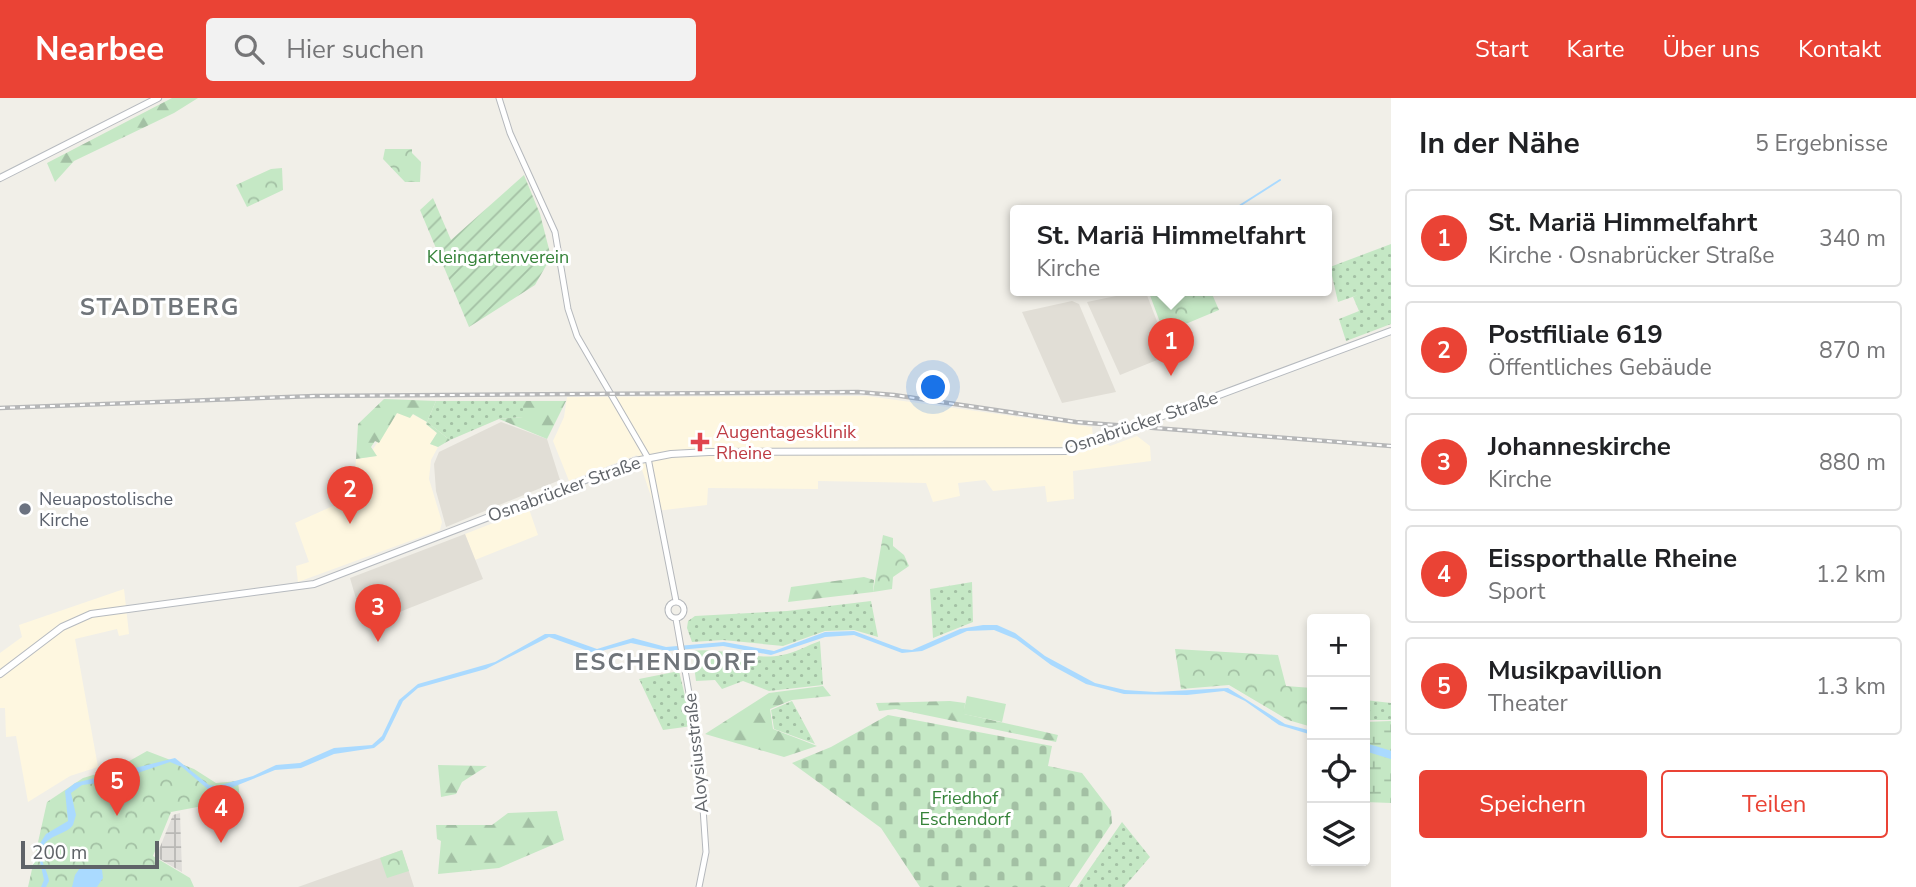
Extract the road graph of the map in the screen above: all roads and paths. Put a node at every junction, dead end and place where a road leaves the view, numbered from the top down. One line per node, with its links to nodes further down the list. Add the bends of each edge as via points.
1 (158, 98): 3 (main road)
2 (499, 98): 5 (street, via 555,232 568,309 578,336)
3 (0, 178)
4 (1391, 331): 5 (main road, Osnabrücker Straße, via 1069,451 709,452)
5 (649, 458): 6 (street); 8 (main road, Osnabrücker Straße, via 314,584 91,614 62,627)
6 (676, 601): 7 (street, via 685,611); 7 (street, via 667,610)
7 (676, 619): 9 (street, Aloysiusstraße, via 699,750 705,839)
8 (0, 674)
9 (699, 887)

